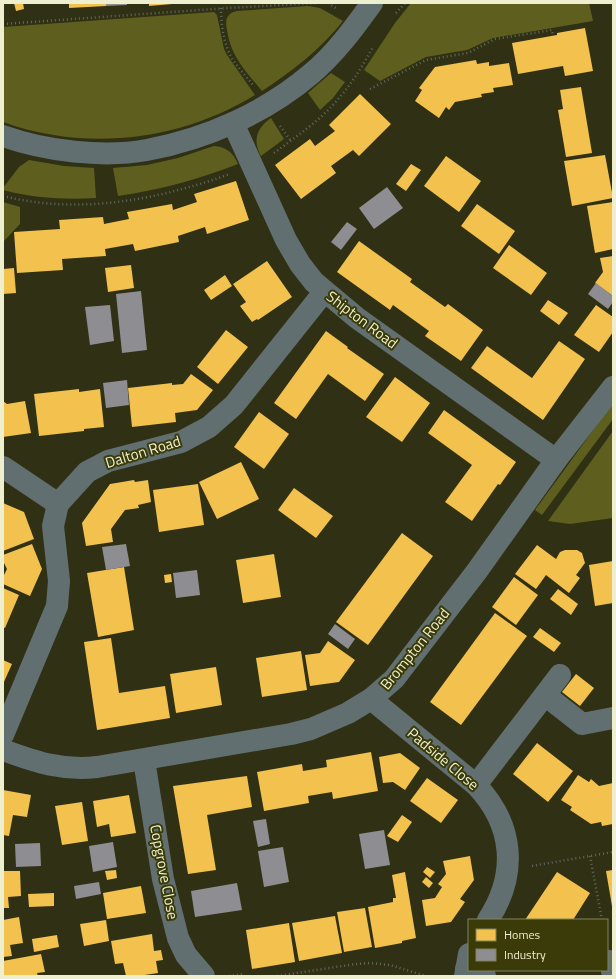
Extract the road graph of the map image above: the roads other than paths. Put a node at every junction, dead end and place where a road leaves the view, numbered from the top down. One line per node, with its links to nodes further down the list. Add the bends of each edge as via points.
1 (372, 3): 2 (street, via 329,58 311,75 267,106)
2 (233, 123): 3 (street, via 171,144 132,151 72,150 30,144); 4 (street, Shipton Road, via 286,240 308,275)
3 (3, 136)
4 (324, 292): 6 (street, Shipton Road); 8 (street, Dalton Road, via 234,405 209,427 181,442 108,461 87,472)
5 (613, 387): 6 (street, Brompton Road)
6 (556, 460): 11 (street, Brompton Road, via 477,571 402,669)
7 (3, 467): 8 (street)
8 (58, 504): 13 (street, Dalton Road, via 53,526 59,581 57,606)
9 (560, 675): 10 (street)
10 (545, 695): 12 (street, via 582,724); 16 (street)
11 (371, 699): 15 (street, Brompton Road, via 348,713 311,729); 16 (street, Padside Close)
12 (613, 718)
13 (3, 735)
14 (3, 750): 15 (street, Brompton Road, via 69,769)
15 (144, 760): 18 (street, Copgrove Close, via 163,878 178,938 186,956)
16 (476, 785): 17 (street, Padside Close, via 487,798 503,827 507,853 507,871 502,893)
17 (489, 919)
18 (204, 976)

